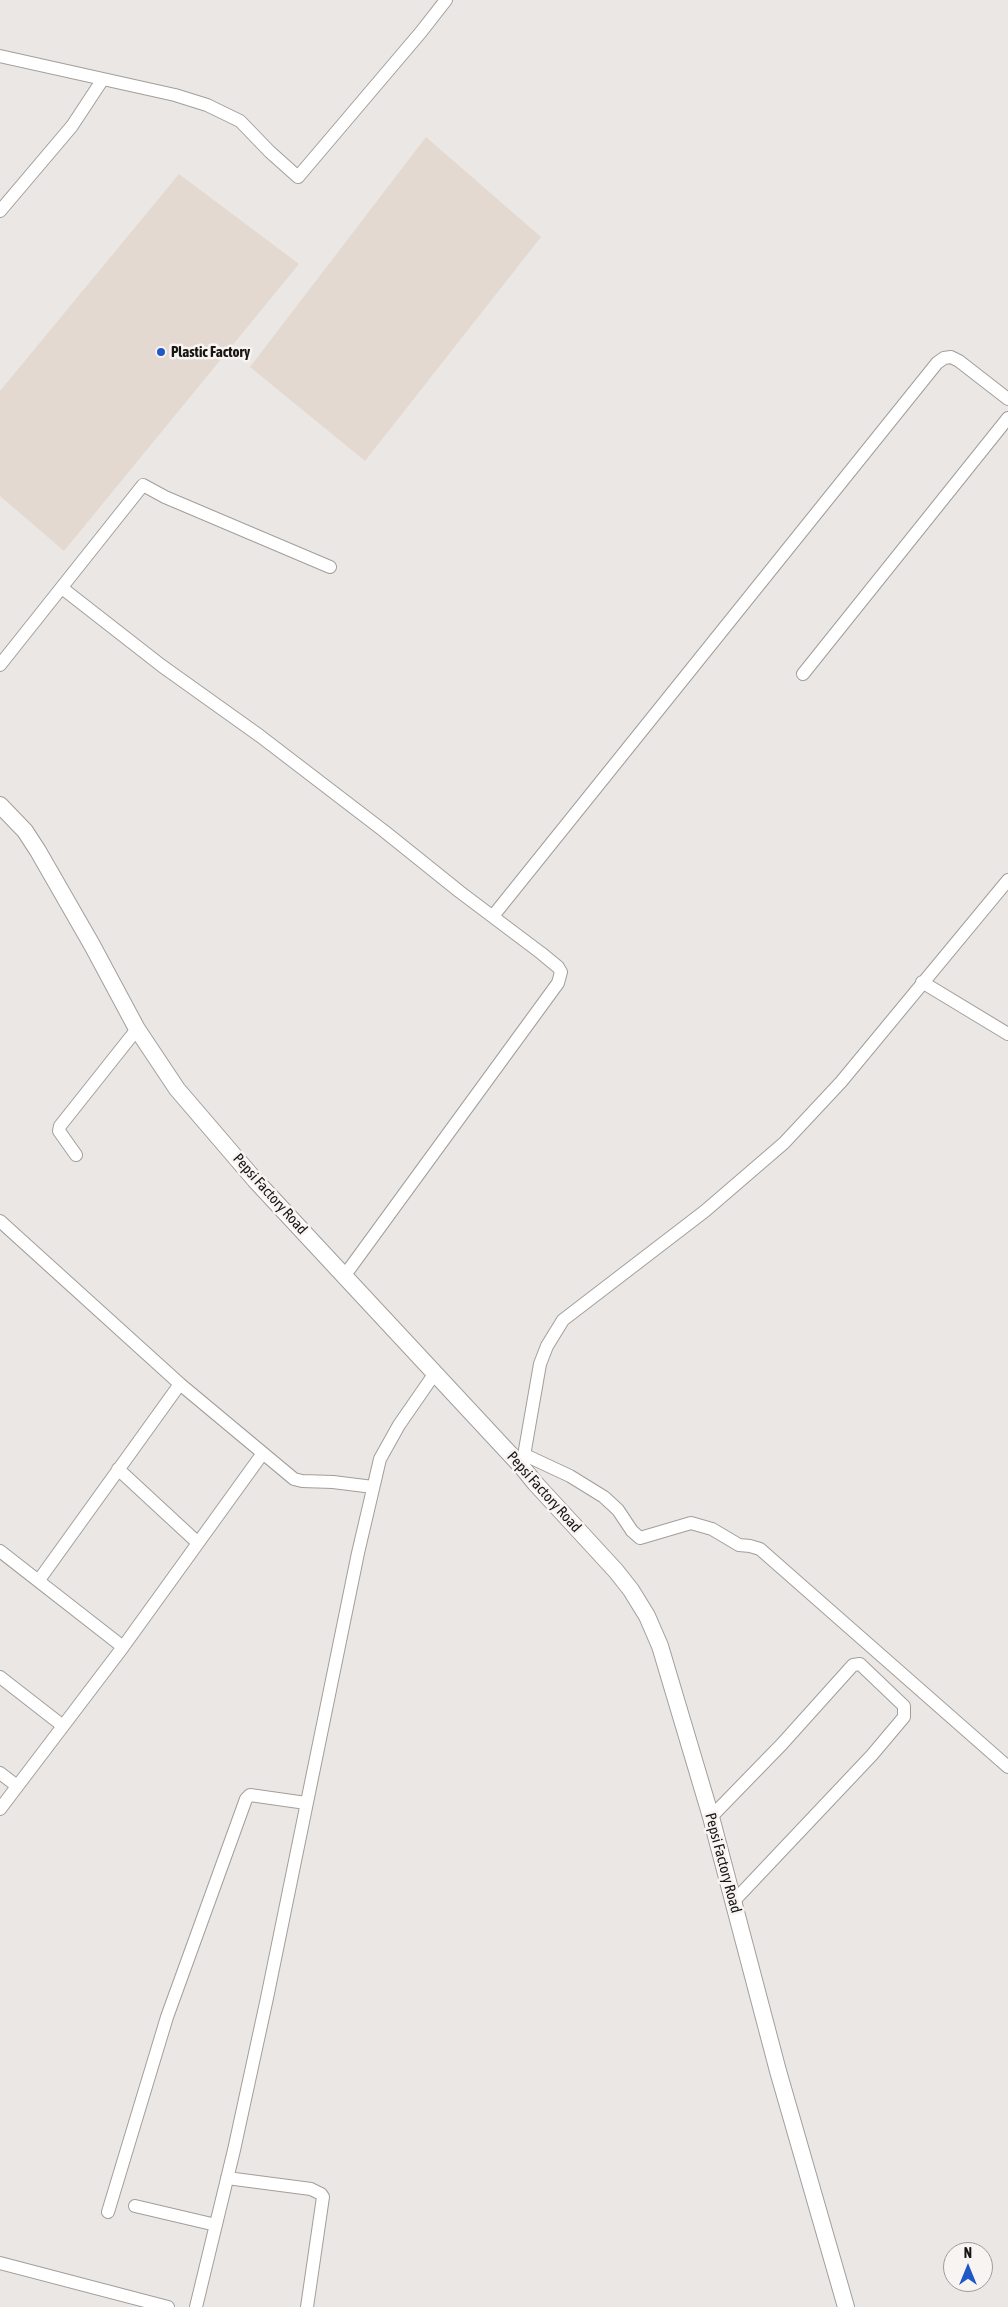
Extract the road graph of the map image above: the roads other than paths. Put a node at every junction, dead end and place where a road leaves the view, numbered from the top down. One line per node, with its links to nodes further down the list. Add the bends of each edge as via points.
1 (446, 0): 3 (street, via 298,176 240,121 207,105 175,95)
2 (0, 56): 3 (street)
3 (103, 80): 4 (street, via 72,126)
4 (0, 211)
5 (1008, 399): 13 (street, via 952,357 937,363)
6 (1008, 418): 10 (street)
7 (330, 567): 8 (street, via 143,485)
8 (62, 588): 9 (street); 13 (street)
9 (0, 666)
10 (803, 674)
11 (0, 805): 15 (main road, Pepsi Factory Road, via 25,831 38,851)
12 (1008, 880): 14 (street)
13 (493, 916): 19 (street, via 558,967 561,972 558,983)
14 (922, 982): 16 (street); 23 (street, via 841,1082 784,1143 705,1211 563,1320 540,1364)
15 (137, 1028): 17 (street, via 60,1126 59,1131); 19 (main road, Pepsi Factory Road, via 160,1066 193,1108 255,1180)
16 (1008, 1034)
17 (76, 1155)
18 (0, 1222): 21 (street)
19 (345, 1275): 20 (main road, Pepsi Factory Road)
20 (436, 1373): 23 (main road, Pepsi Factory Road); 25 (street, via 389,1442 380,1459)
21 (180, 1384): 22 (street); 24 (street)
22 (263, 1453): 25 (street, via 302,1482); 26 (street)
23 (524, 1461): 32 (street, via 570,1476 604,1497 640,1538 691,1523 739,1545 760,1549); 37 (main road, Pepsi Factory Road, via 535,1484 616,1570 648,1616)
24 (118, 1469): 26 (street); 28 (street)
25 (373, 1487): 35 (street)
26 (198, 1543): 29 (street)
27 (0, 1552): 28 (street)
28 (39, 1580): 29 (street)
29 (123, 1647): 31 (street)
30 (0, 1677): 31 (street)
31 (63, 1726): 34 (street)
32 (1008, 1767)
33 (0, 1773): 34 (street)
34 (17, 1786): 36 (street)
35 (306, 1804): 39 (street); 41 (street, via 250,1795 246,1799 167,2017)
36 (0, 1809)
37 (711, 1816): 38 (main road, Pepsi Factory Road); 38 (street, via 853,1665 860,1664 904,1706 904,1717 872,1755)
38 (733, 1902): 47 (main road, Pepsi Factory Road)
39 (227, 2178): 42 (street); 46 (street, via 311,2189 321,2194)
40 (135, 2206): 42 (street)
41 (108, 2212)
42 (216, 2225): 45 (street)
43 (0, 2263): 44 (street)
44 (168, 2307)
45 (196, 2307)
46 (307, 2307)
47 (846, 2307)

